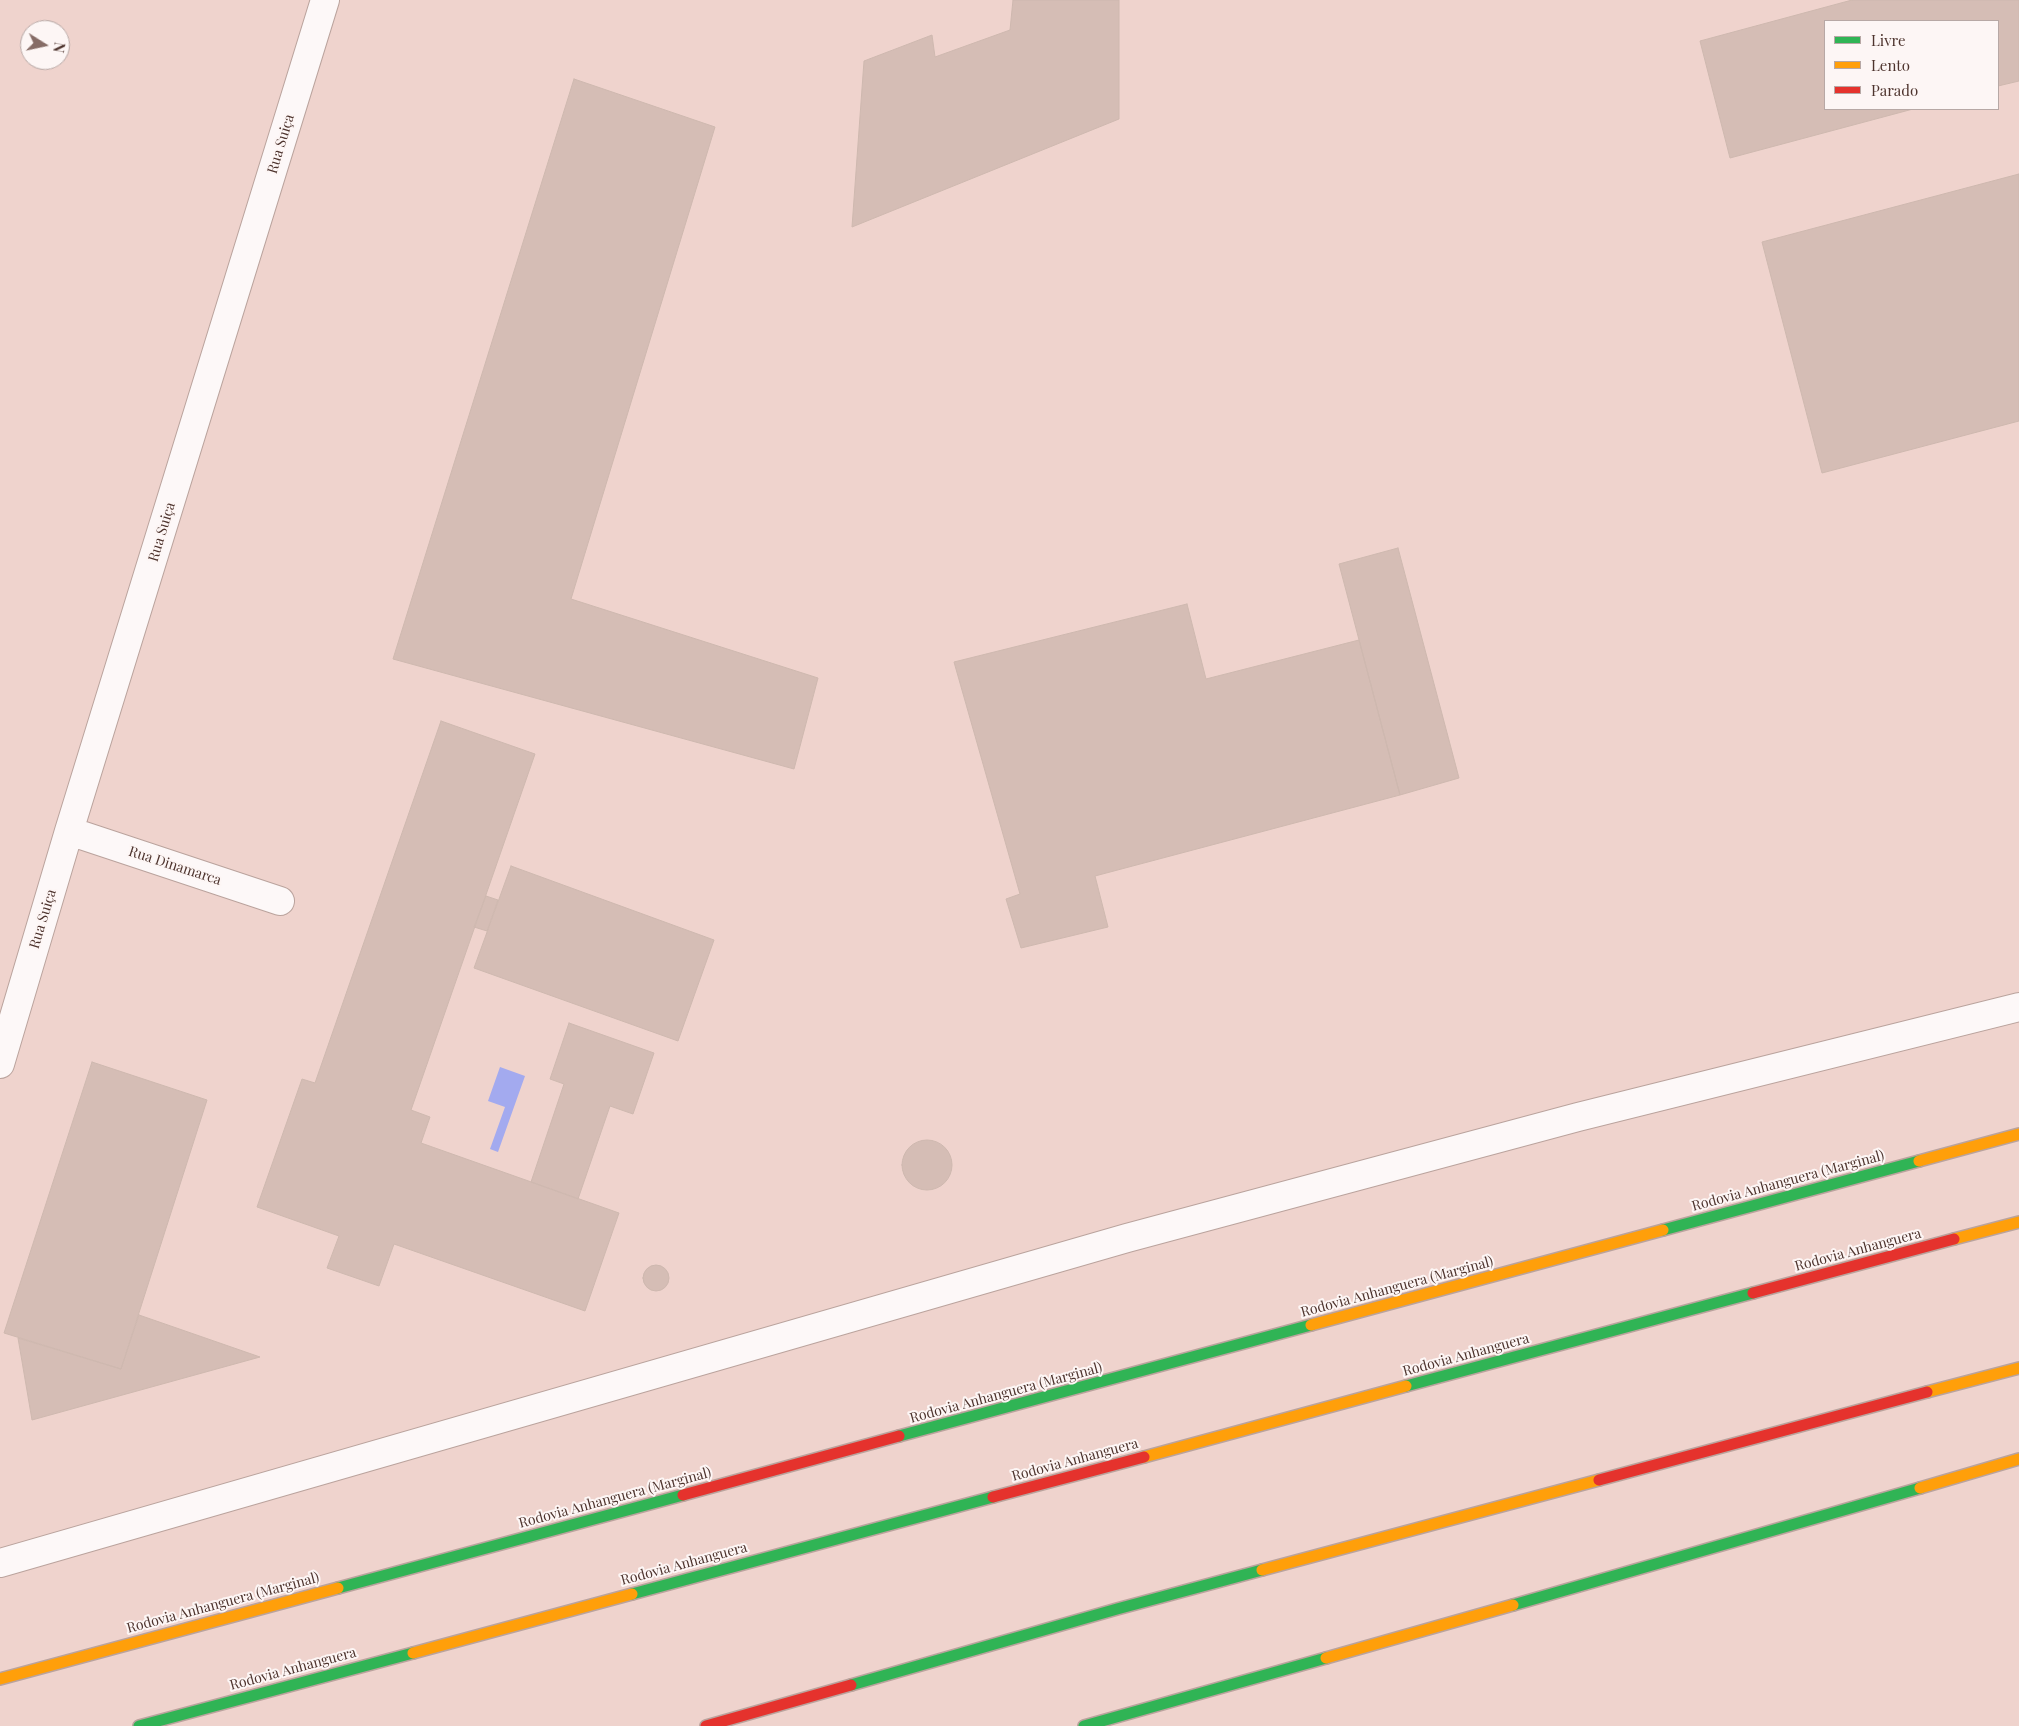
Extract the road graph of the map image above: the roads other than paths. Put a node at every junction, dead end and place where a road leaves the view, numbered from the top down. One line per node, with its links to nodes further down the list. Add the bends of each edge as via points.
1 (325, 0): 2 (street, Rua Suiça)
2 (70, 831): 3 (street, Rua Dinamarca); 5 (street, Rua Suiça)
3 (280, 901)
4 (2019, 1006): 12 (street, via 1578,1117 1127,1238)
5 (0, 1064)
6 (2019, 1134): 13 (highway, Rodovia Anhanguera (Marginal))
7 (2019, 1222): 14 (highway, Rodovia Anhanguera)
8 (2019, 1368): 15 (highway, via 1116,1609)
9 (2019, 1459): 11 (highway)
10 (1941, 1494): 11 (highway)
11 (1756, 1535): 16 (highway)
12 (0, 1563)
13 (0, 1679)
14 (139, 1726)
15 (706, 1726)
16 (1084, 1726)

